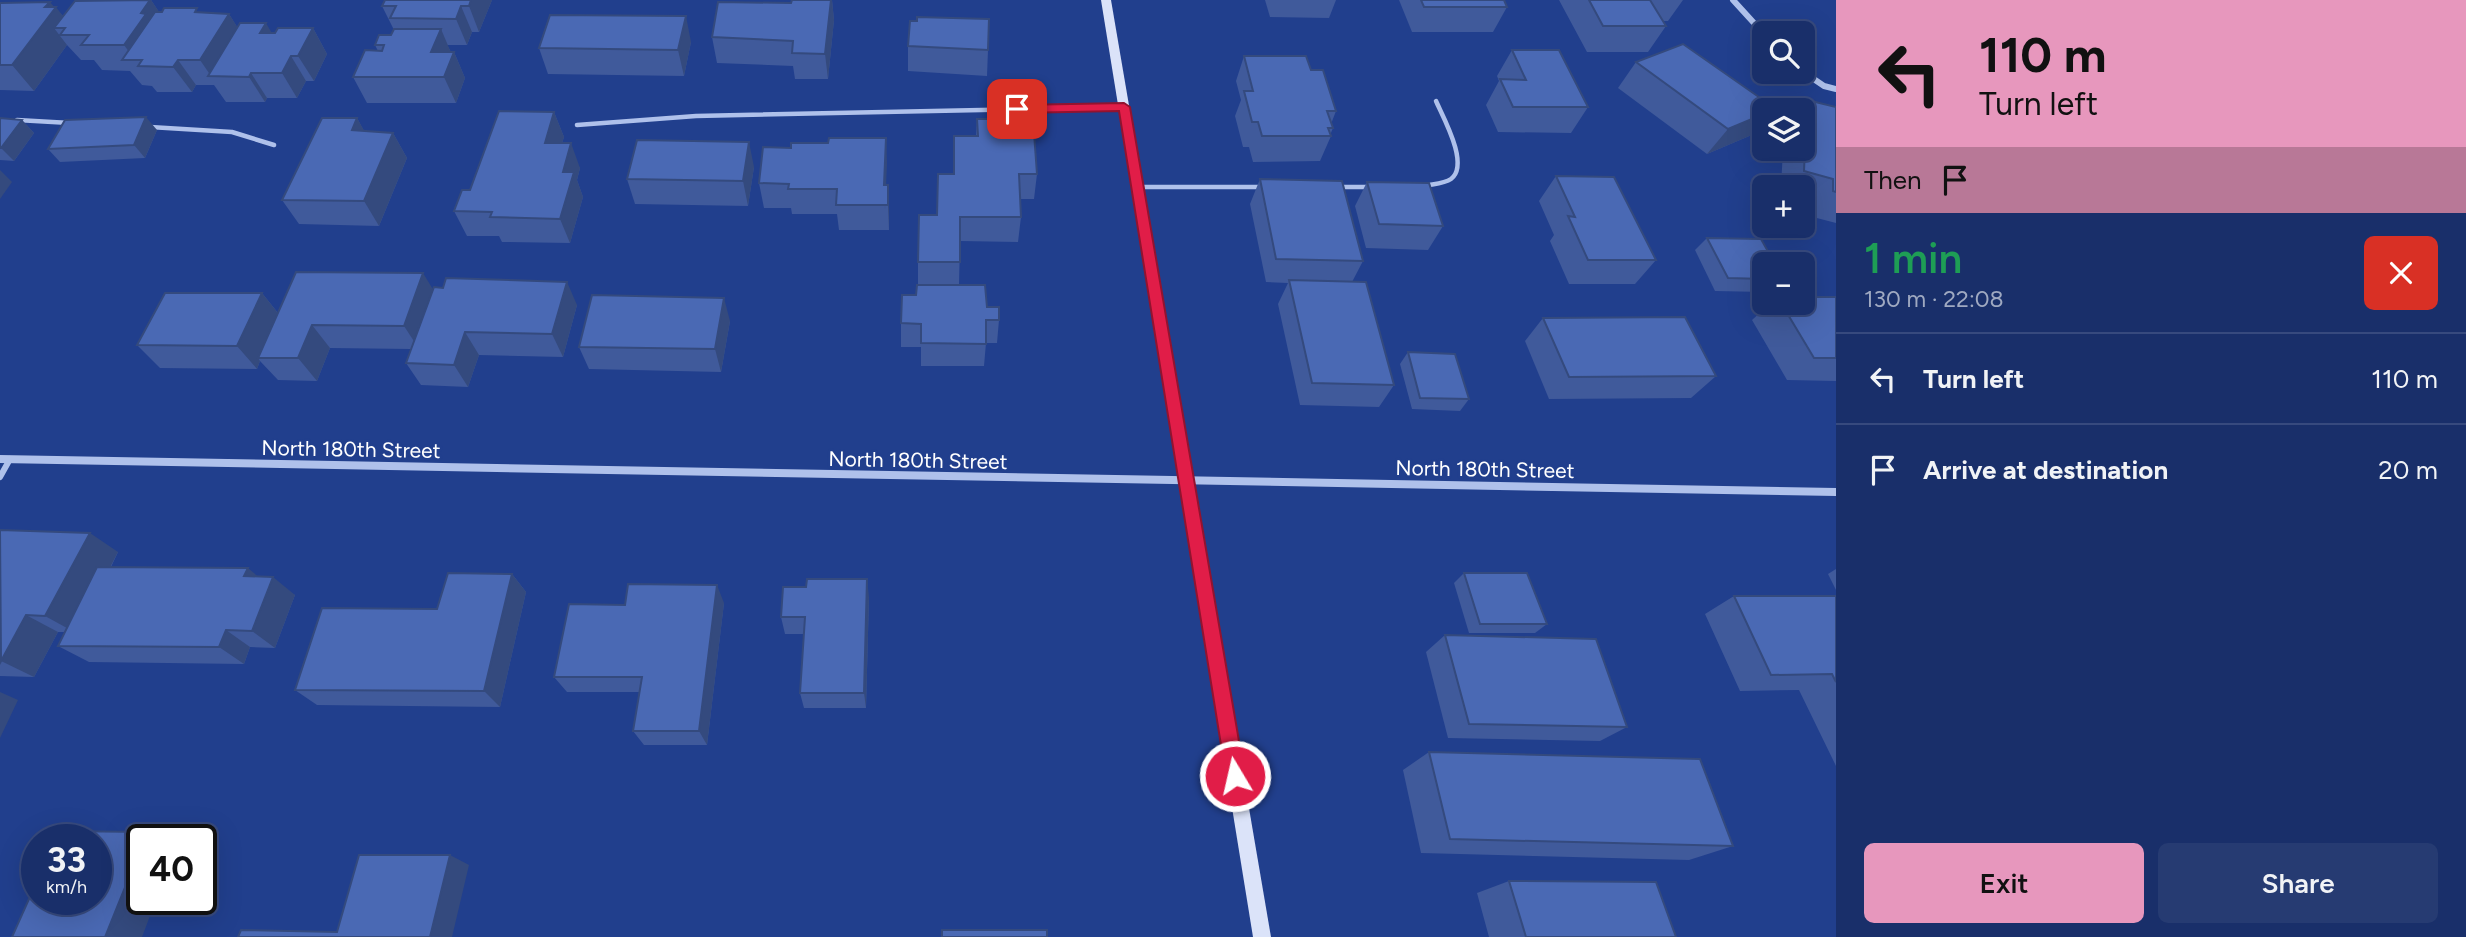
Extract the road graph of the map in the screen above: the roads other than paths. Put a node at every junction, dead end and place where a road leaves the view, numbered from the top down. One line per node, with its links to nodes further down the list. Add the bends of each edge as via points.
1 (1106, 0): 7 (street)
2 (1733, 0): 3 (street)
3 (1752, 21)
4 (1815, 80): 5 (street)
5 (1836, 89)
6 (1436, 101): 17 (lane, via 1460,160 1451,179)
7 (1124, 107): 10 (lane, via 696,116); 13 (street)
8 (13, 120): 9 (lane)
9 (81, 123)
10 (577, 125)
11 (150, 127): 12 (lane, via 232,132)
12 (274, 145)
13 (1137, 187): 14 (lane); 21 (street)
14 (1272, 187)
15 (1326, 187): 16 (lane)
16 (1380, 187)
17 (1421, 187)
18 (0, 459): 19 (street, North 180th Street)
19 (10, 459): 20 (lane); 21 (street, North 180th Street)
20 (0, 477)
21 (1186, 482): 22 (street, North 180th Street); 23 (street)
22 (1836, 492)
23 (1262, 937)

